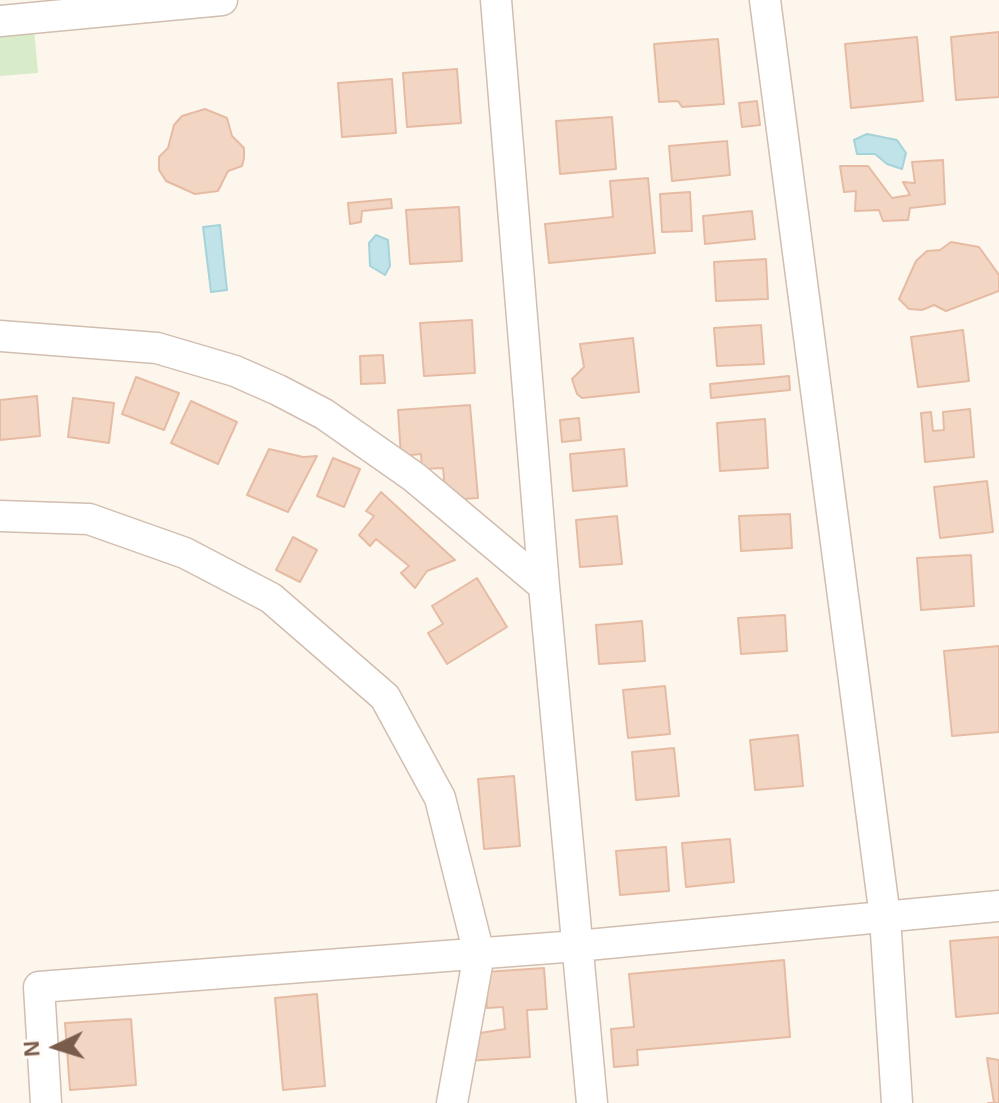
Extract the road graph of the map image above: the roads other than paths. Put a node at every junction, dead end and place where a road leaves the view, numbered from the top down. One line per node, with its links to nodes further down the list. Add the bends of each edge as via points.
1 (222, 0): 4 (street)
2 (496, 0): 7 (street)
3 (765, 0): 9 (street)
4 (0, 21)
5 (0, 336): 7 (street, via 157,348 278,390 324,414 414,477)
6 (0, 516): 11 (street, via 89,519 185,553 271,598 385,697 440,798)
7 (544, 586): 10 (street)
8 (999, 906): 9 (street)
9 (885, 917): 10 (street); 15 (street)
10 (577, 946): 11 (street); 14 (street)
11 (479, 954): 12 (street, via 39,987); 13 (street)
12 (46, 1103)
13 (452, 1103)
14 (592, 1103)
15 (897, 1103)

